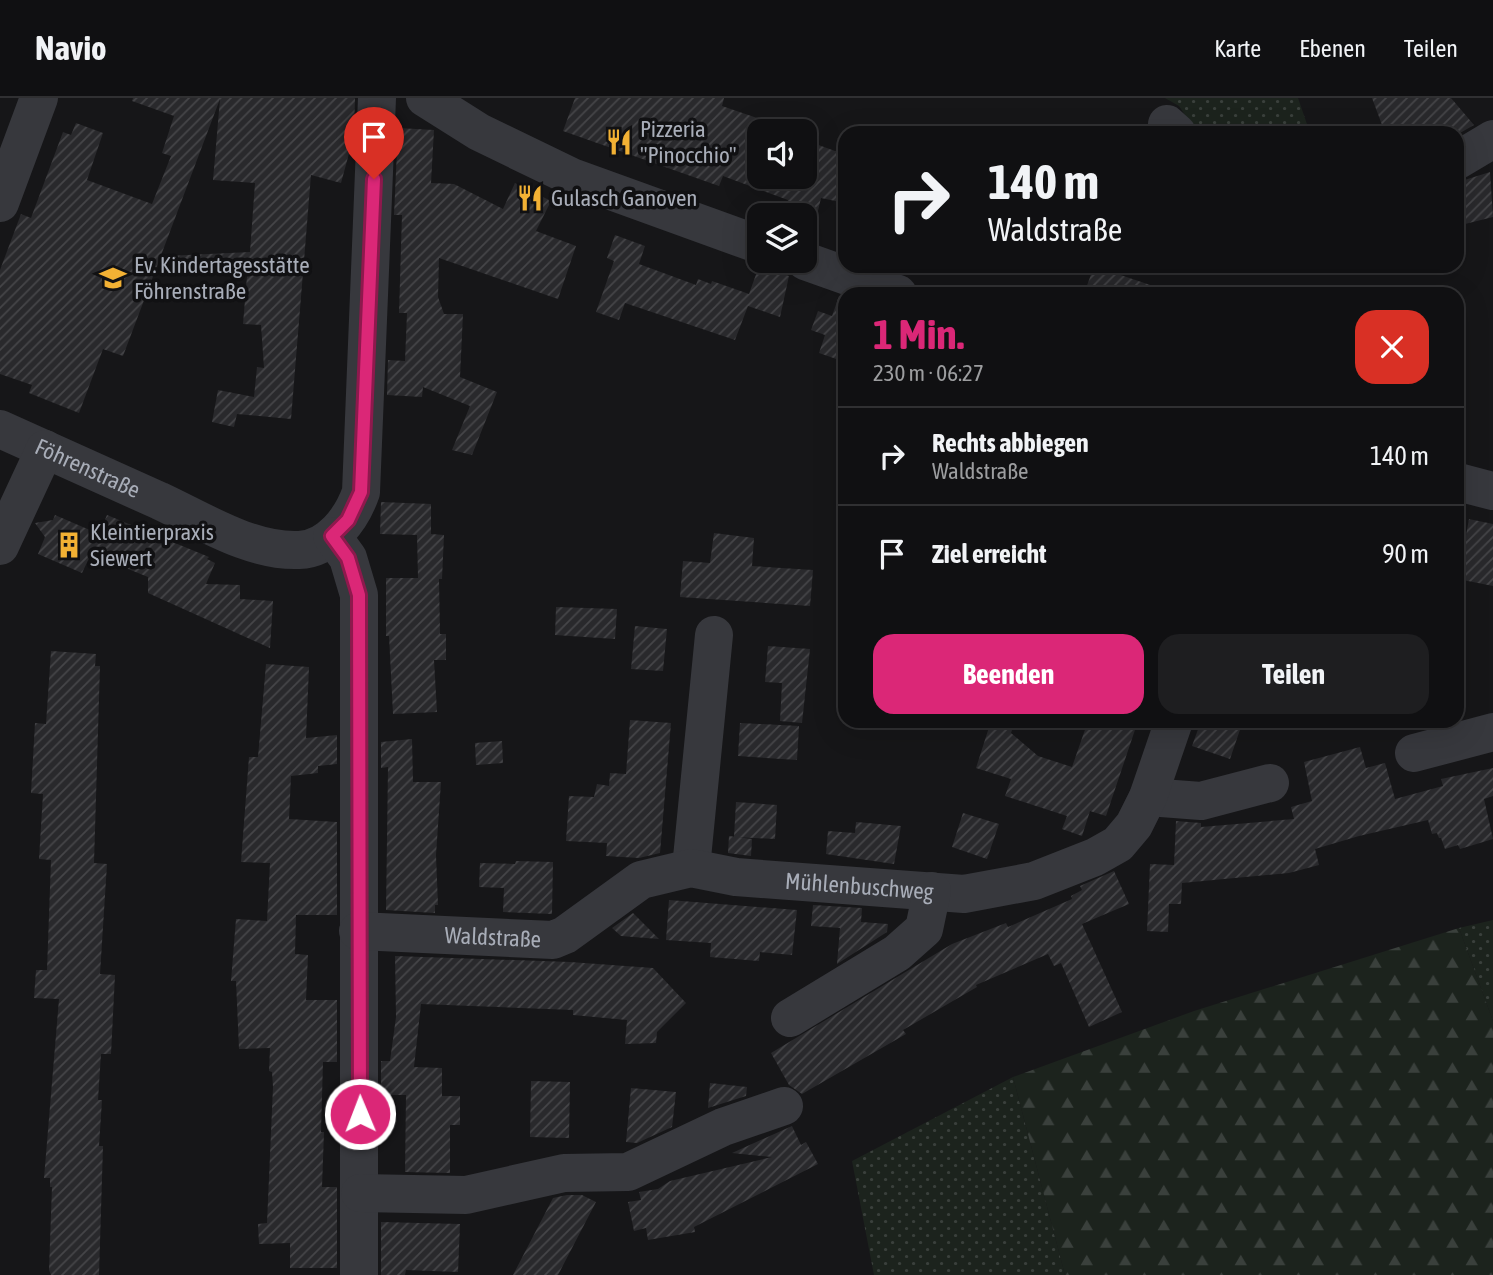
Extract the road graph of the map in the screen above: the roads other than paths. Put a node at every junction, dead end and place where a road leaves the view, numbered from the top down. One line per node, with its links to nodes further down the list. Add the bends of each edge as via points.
1 (39, 98): 6 (street)
2 (377, 98): 16 (street, via 361,492 348,520)
3 (425, 98): 7 (street, via 479,132 572,177)
4 (1493, 139): 5 (street)
5 (1464, 156)
6 (0, 203)
7 (747, 240)
8 (817, 265): 9 (street)
9 (838, 273)
10 (839, 273): 11 (street)
11 (878, 287)
12 (0, 429): 13 (street, Föhrenstraße)
13 (45, 449): 16 (street, Föhrenstraße, via 250,542 298,550); 17 (street)
14 (1464, 484): 15 (street)
15 (1493, 491)
16 (332, 536): 26 (street, via 348,558 359,595)
17 (0, 546)
18 (714, 635): 24 (street)
19 (1172, 728): 23 (street, Mühlenbuschweg)
20 (1493, 732): 21 (street)
21 (1414, 753)
22 (1270, 783): 23 (street, via 1201,801)
23 (1148, 797): 25 (street, Mühlenbuschweg, via 1118,844 1095,857 1034,881 964,894)
24 (691, 868): 25 (street, Mühlenbuschweg, via 736,877); 26 (street, Waldstraße, via 641,880 553,940)
25 (932, 891): 27 (street, via 924,929)
26 (358, 931): 29 (street)
27 (790, 1018)
28 (784, 1106): 29 (street, via 723,1127 628,1171 564,1173 467,1195)
29 (360, 1193): 30 (street)
30 (359, 1275)

